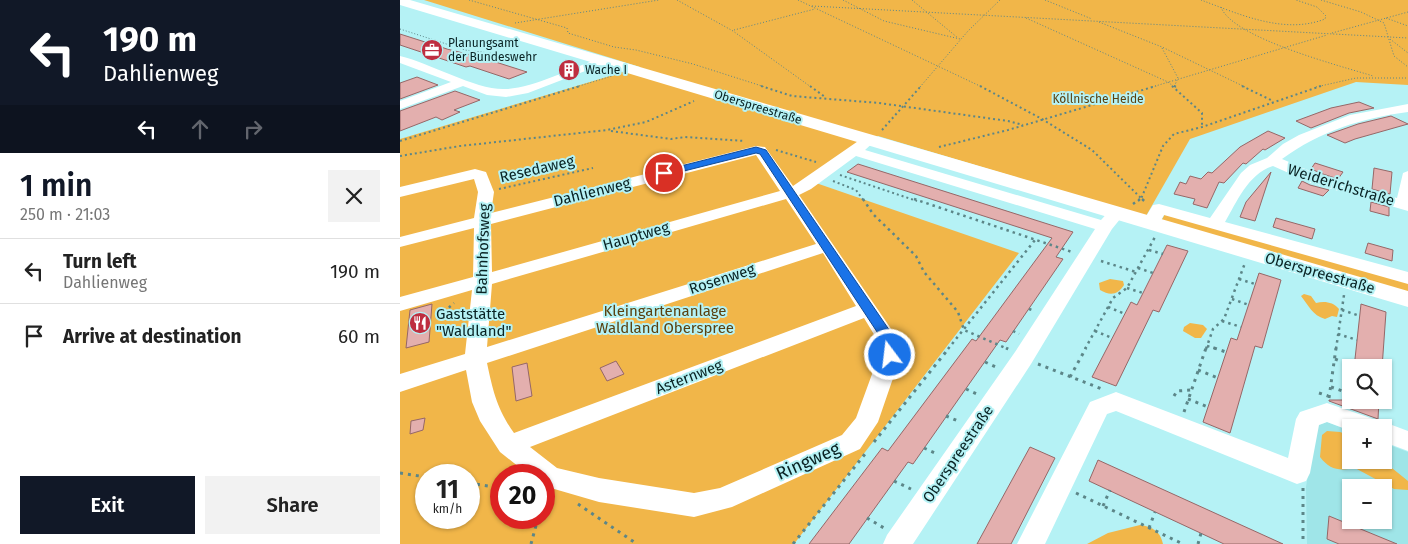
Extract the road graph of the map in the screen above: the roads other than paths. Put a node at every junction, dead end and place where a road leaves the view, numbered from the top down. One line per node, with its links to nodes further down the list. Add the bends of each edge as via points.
1 (400, 1): 3 (main road, Oberspreestraße)
2 (400, 59): 4 (street)
3 (602, 61): 4 (street, via 528,90 487,91); 7 (main road, Oberspreestraße)
4 (463, 82): 5 (street)
5 (400, 105)
6 (1408, 108): 10 (street, via 1354,119 1320,131 1286,149 1274,158)
7 (869, 140): 9 (street, Hauptweg); 18 (main road, Oberspreestraße)
8 (759, 146): 14 (street, Ringweg); 17 (street, Dahlienweg)
9 (854, 151): 14 (street, Hauptweg); 18 (street)
10 (1275, 162): 15 (street, Weiderichstraße, via 1294,172); 19 (street, via 1263,163 1246,177)
11 (1408, 176): 15 (street)
12 (482, 183): 13 (street); 17 (street, Bahnhofsweg)
13 (400, 192)
14 (790, 193): 21 (street, Ringweg); 24 (street, Hauptweg)
15 (1406, 205)
16 (1157, 219): 18 (main road, Oberspreestraße); 19 (street); 22 (main road, Oberspreestraße)
17 (482, 220): 20 (street, Dahlienweg); 24 (street, Bahnhofsweg)
18 (1111, 220): 37 (street, Oberspreestraße)
19 (1215, 224): 23 (street)
20 (400, 242)
21 (827, 246): 27 (street, Ringweg); 28 (street, Rosenweg)
22 (1249, 252): 25 (main road, Oberspreestraße)
23 (1408, 278)
24 (483, 280): 26 (street, Hauptweg); 28 (street, Bahnhofsweg)
25 (1408, 299)
26 (400, 304)
27 (869, 309): 34 (street, Asternweg); 36 (street, Ringweg, via 889,341 890,355 866,422 851,442 723,499 694,505)
28 (475, 359): 29 (street, Rosenweg); 34 (street, Bahnhofsweg, via 484,402)
29 (400, 383)
30 (1325, 400): 31 (street); 38 (street, via 1308,419 1297,473 1116,400 1098,408)
31 (1356, 419)
32 (1392, 435): 33 (street)
33 (1408, 441)
34 (508, 445): 35 (street, Bahnhofsweg)
35 (529, 464)
36 (555, 484)
37 (893, 537)
38 (1031, 544)

